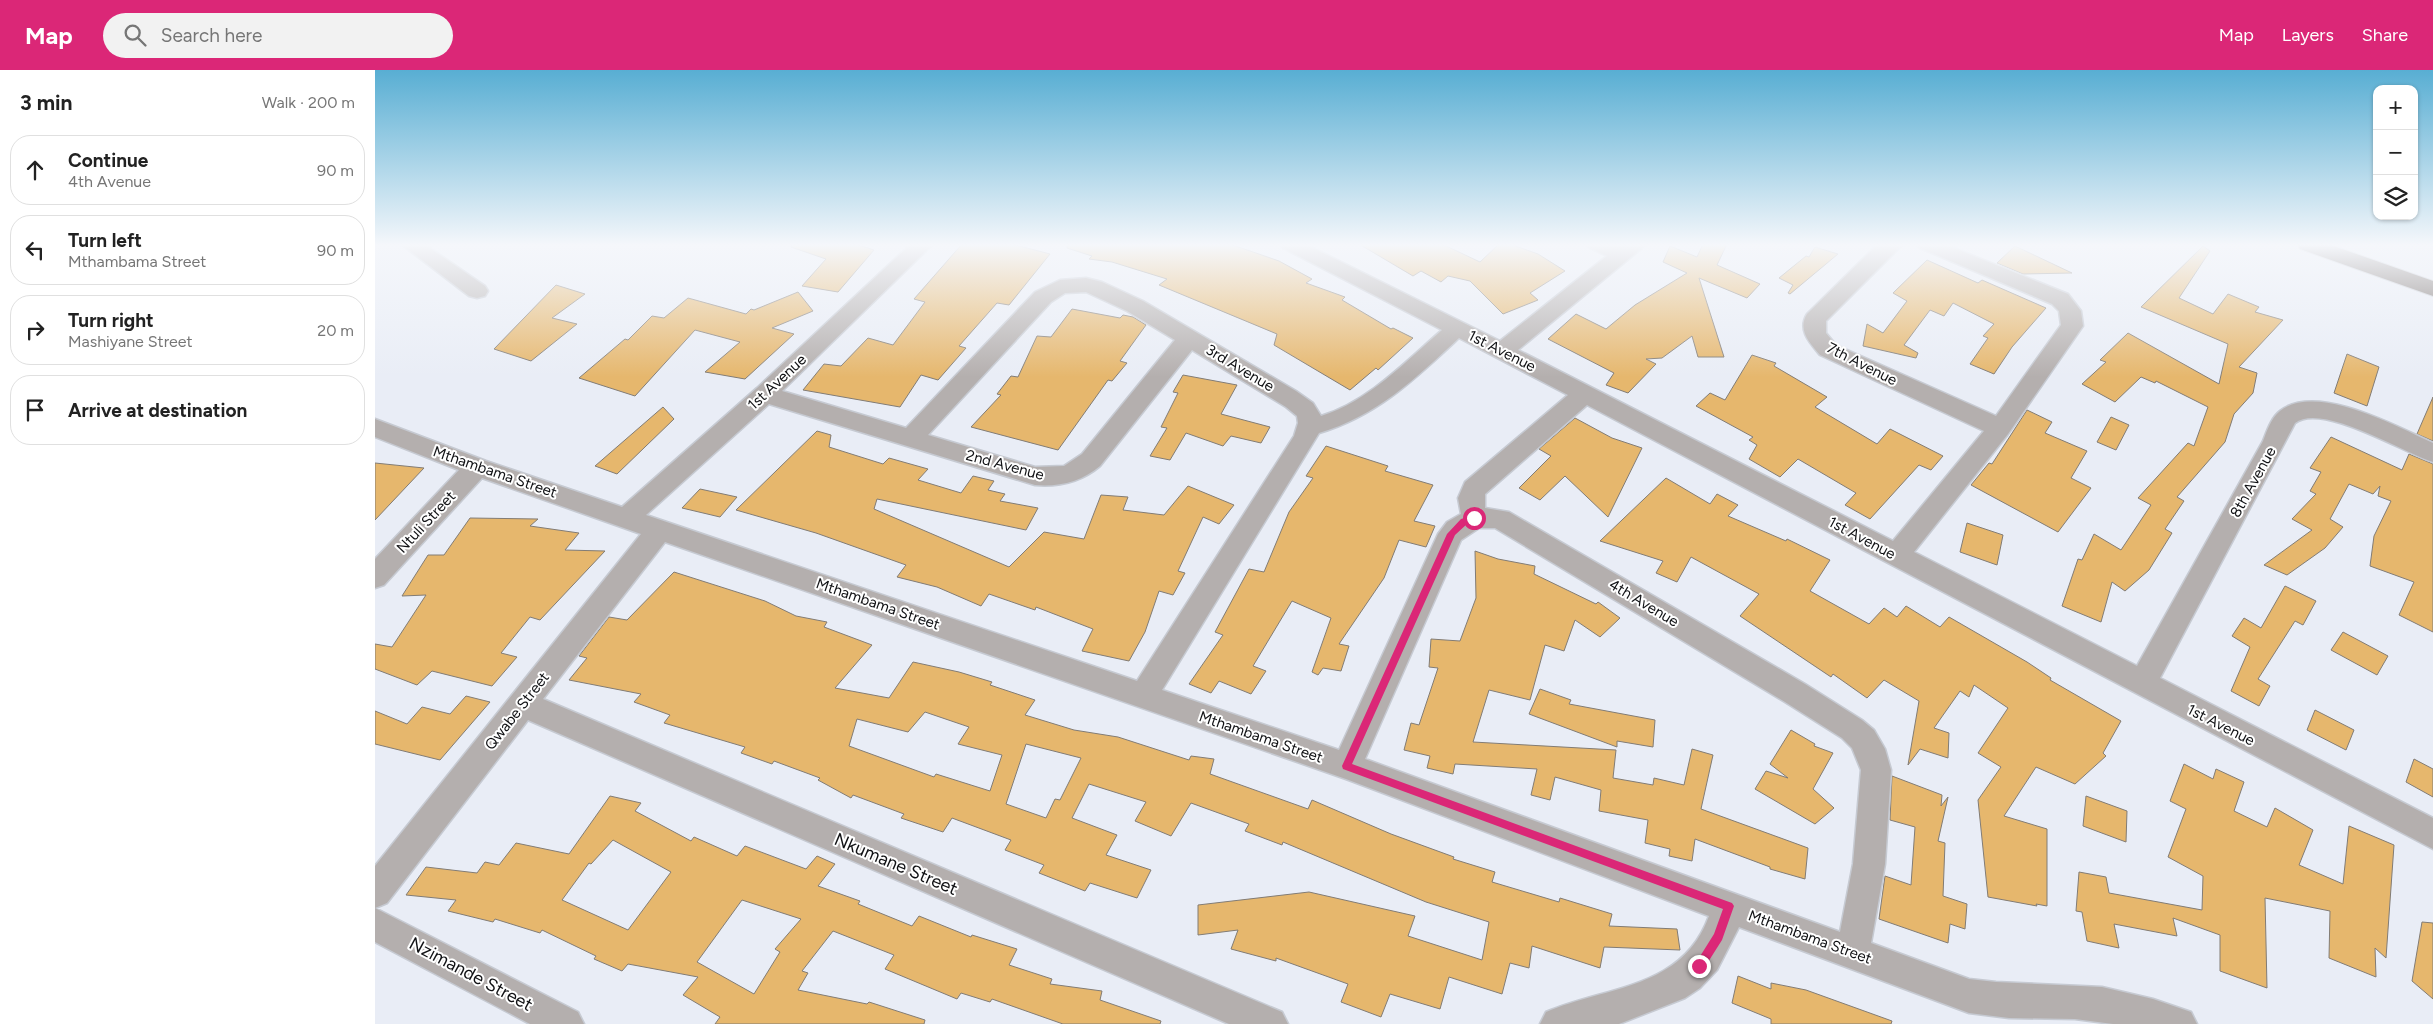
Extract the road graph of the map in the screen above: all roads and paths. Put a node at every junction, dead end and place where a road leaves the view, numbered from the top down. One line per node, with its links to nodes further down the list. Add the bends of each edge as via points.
1 (472, 289): 9 (street)
2 (876, 289): 13 (street, 1st Avenue)
3 (1057, 289): 18 (street, 3rd Avenue, via 1043,297)
4 (1097, 289): 11 (street, 3rd Avenue, via 1135,306)
5 (1379, 289): 10 (street, 1st Avenue)
6 (1579, 289): 12 (street)
7 (1845, 289): 17 (street, 7th Avenue, via 1815,319 1813,327 1819,342 1853,363)
8 (2035, 289): 17 (street, via 2060,299 2070,310 2072,326)
9 (477, 292)
10 (1457, 328): 12 (street, 1st Avenue); 15 (street, via 1378,396 1343,417)
11 (1189, 338): 15 (street, 3rd Avenue, via 1303,407 1311,417); 18 (street, 2nd Avenue, via 1091,460 1070,475 1053,478 1035,476)
12 (1502, 351): 14 (street, 1st Avenue)
13 (765, 394): 18 (street, 2nd Avenue); 21 (street, 1st Avenue)
14 (1585, 394): 22 (street, via 1474,489 1471,498); 24 (street, 1st Avenue)
15 (1311, 427): 27 (street)
16 (375, 428): 20 (street, Mthambama Street)
17 (2000, 428): 24 (street)
18 (913, 437)
19 (2433, 453): 26 (street, 8th Avenue, via 2333,412 2307,410 2289,416 2283,421 2275,442)
20 (477, 466): 21 (street, Mthambama Street); 25 (street, Ntuli Street)
21 (627, 518): 23 (street, Mthambama Street)
22 (1474, 518): 29 (street, via 1451,534); 34 (street, 4th Avenue, via 1500,519 1516,527 1795,693 1863,739 1870,749 1876,770 1869,864)
23 (660, 529): 27 (street, Mthambama Street); 28 (street, Qwabe Street)
24 (1896, 556): 26 (street, 1st Avenue)
25 (375, 577)
26 (2142, 684): 30 (street, 1st Avenue)
27 (1143, 696): 29 (street, Mthambama Street)
28 (523, 704): 31 (street, Qwabe Street); 37 (street, Nkumane Street)
29 (1347, 766): 32 (street, Mthambama Street)
30 (2433, 834)
31 (375, 892)
32 (1729, 906): 34 (street, Mthambama Street); 38 (street, via 1719,937 1699,966 1685,979 1663,990)
33 (375, 924): 36 (street, Nzimande Street)
34 (1853, 952): 35 (street, Mthambama Street, via 1969,996)
35 (1994, 1013): 39 (street, Mthambama Street, via 2102,1004)
36 (567, 1024)
37 (1270, 1024)
38 (1558, 1024)
39 (2179, 1024)

